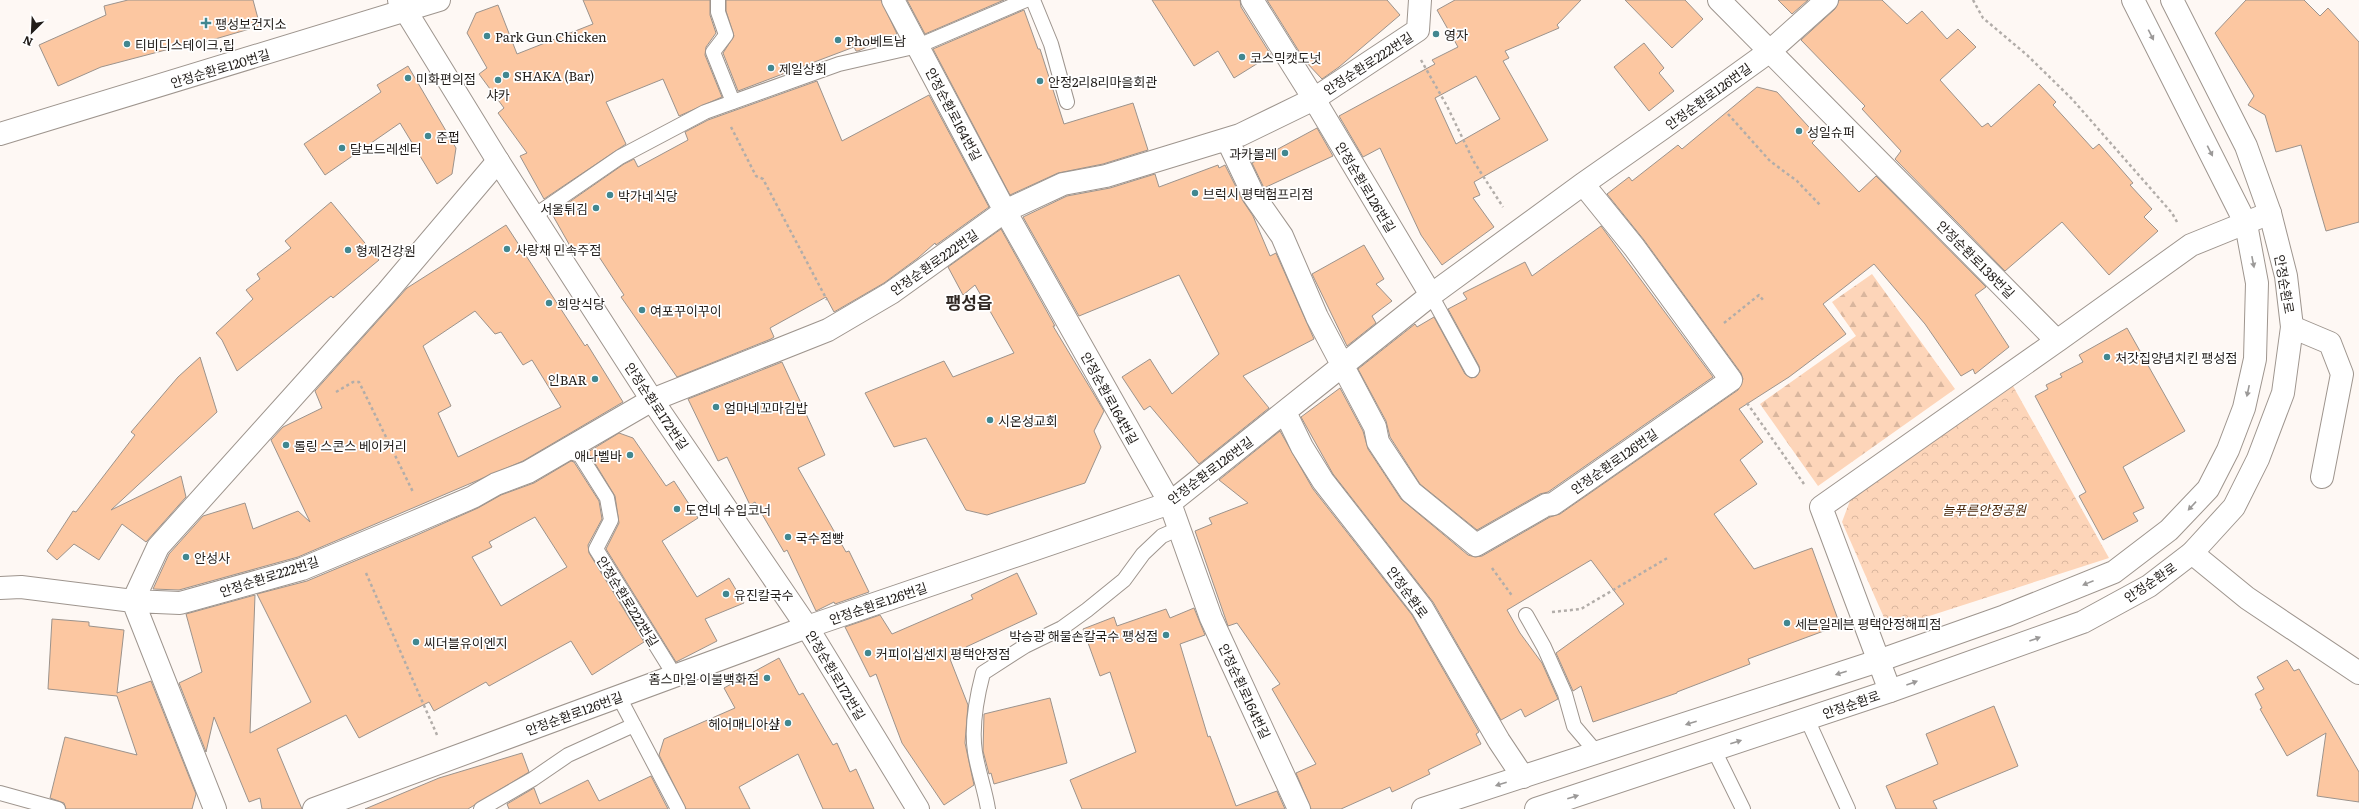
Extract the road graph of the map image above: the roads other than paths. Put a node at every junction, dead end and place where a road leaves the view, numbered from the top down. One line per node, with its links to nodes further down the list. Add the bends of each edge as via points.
1 (439, 0): 12 (street, 안정순환로120번길)
2 (718, 0): 17 (lane, via 718,12 726,35 713,52)
3 (893, 0): 13 (street, 안정순환로164번길)
4 (1026, 0): 13 (lane)
5 (1033, 0): 16 (lane, via 1051,44)
6 (1252, 0): 15 (street, 안정순환로222번길)
7 (1420, 0): 15 (street, 안정순환로222번길, via 1418,30)
8 (1719, 0): 14 (street, 안정순환로138번길)
9 (1827, 0): 14 (street, 안정순환로126번길)
10 (2133, 0): 25 (street, 안정순환로, one-way to 25)
11 (2172, 0): 23 (street, 안정순환로, via 2246,146)
12 (403, 6): 18 (street, 안정순환로120번길); 20 (street, 안정순환로172번길)
13 (918, 46): 17 (lane, via 839,64); 22 (street, 안정순환로164번길)
14 (1770, 51): 21 (street, 안정순환로126번길); 28 (street, 안정순환로138번길)
15 (1314, 99): 19 (street, 안정순환로222번길); 26 (street, 안정순환로126번길)
16 (1067, 102)
17 (726, 104): 24 (lane, via 705,112 620,157)
18 (0, 134)
19 (1227, 139): 22 (street, 안정순환로222번길, via 1106,176 1063,184); 29 (street, via 1254,196 1282,236 1317,317)
20 (498, 161): 24 (street, 안정순환로172번길); 39 (street, via 387,292 158,547)
21 (1583, 184): 26 (street, 안정순환로126번길); 29 (street, 안정순환로126번길, via 1634,247 1731,380 1553,504 1546,505 1476,545 1411,492 1378,442 1374,427)
22 (1005, 211): 31 (street, 안정순환로222번길, via 891,293 828,330); 35 (street, 안정순환로164번길)
23 (2270, 213): 25 (street); 27 (street, 안정순환로, via 2286,276)
24 (534, 216): 31 (street, 안정순환로172번길)
25 (2246, 224): 28 (street, via 2191,245); 42 (street, 안정순환로, one-way to 42, via 2257,282 2255,359 2244,408 2228,450 2208,489 2170,530 2114,572 2005,616)
26 (1431, 295): 29 (street, 안정순환로126번길); 30 (lane, 안정순환로126번길)
27 (2292, 327): 34 (street, via 2330,343 2342,374); 37 (street, 안정순환로, via 2283,393 2258,459 2234,507)
28 (2057, 341): 42 (street, via 1821,507)
29 (1344, 367): 32 (street, 안정순환로126번길)
30 (1472, 370)
31 (652, 400): 33 (street, 안정순환로222번길); 41 (street, 안정순환로172번길)
32 (1285, 412): 35 (street, 안정순환로126번길); 51 (street, 안정순환로, via 1323,481 1422,608)
33 (564, 450): 39 (street, 안정순환로222번길, via 528,472 496,484 473,498 302,568 180,603); 44 (lane, 안정순환로222번길, via 580,455 607,498 611,520 596,549)
34 (2322, 477)
35 (1170, 503): 36 (street, 안정순환로164번길); 41 (street, 안정순환로126번길)
36 (1178, 529): 59 (lane, via 1162,536 1143,554 1124,580 1087,610 1062,628 1025,646 983,672 978,691 975,752); 60 (street, 안정순환로164번길, via 1211,618)
37 (2192, 553): 43 (street, via 2247,598); 45 (street, 안정순환로, one-way to 37, via 2083,622 2149,586)
38 (0, 588): 39 (street, 안정순환로222번길, via 21,587)
39 (133, 602): 54 (street)
40 (1526, 615): 50 (lane, via 1565,694 1574,726)
41 (807, 627): 44 (street, 안정순환로126번길); 58 (street, 안정순환로172번길)
42 (1878, 661): 45 (street); 50 (street, 안정순환로, one-way to 50)
43 (2359, 673)
44 (674, 676): 46 (street, 안정순환로126번길)
45 (1890, 691): 47 (street, 안정순환로)
46 (619, 697): 48 (lane); 55 (street, 안정순환로126번길)
47 (1807, 719): 49 (street, 안정순환로, one-way to 47); 64 (lane)
48 (634, 725): 56 (lane, via 568,755 533,779); 57 (lane)
49 (1714, 750): 62 (street, 안정순환로, one-way to 49); 63 (lane)
50 (1597, 753): 51 (street, 안정순환로)
51 (1523, 777): 61 (street, 안정순환로, one-way to 61)
52 (0, 793): 53 (lane)
53 (58, 809)
54 (215, 809)
55 (314, 809)
56 (480, 809)
57 (678, 809)
58 (918, 809)
59 (988, 809)
60 (1299, 809)
61 (1424, 809)
62 (1536, 809)
63 (1743, 809)
64 (1848, 809)

